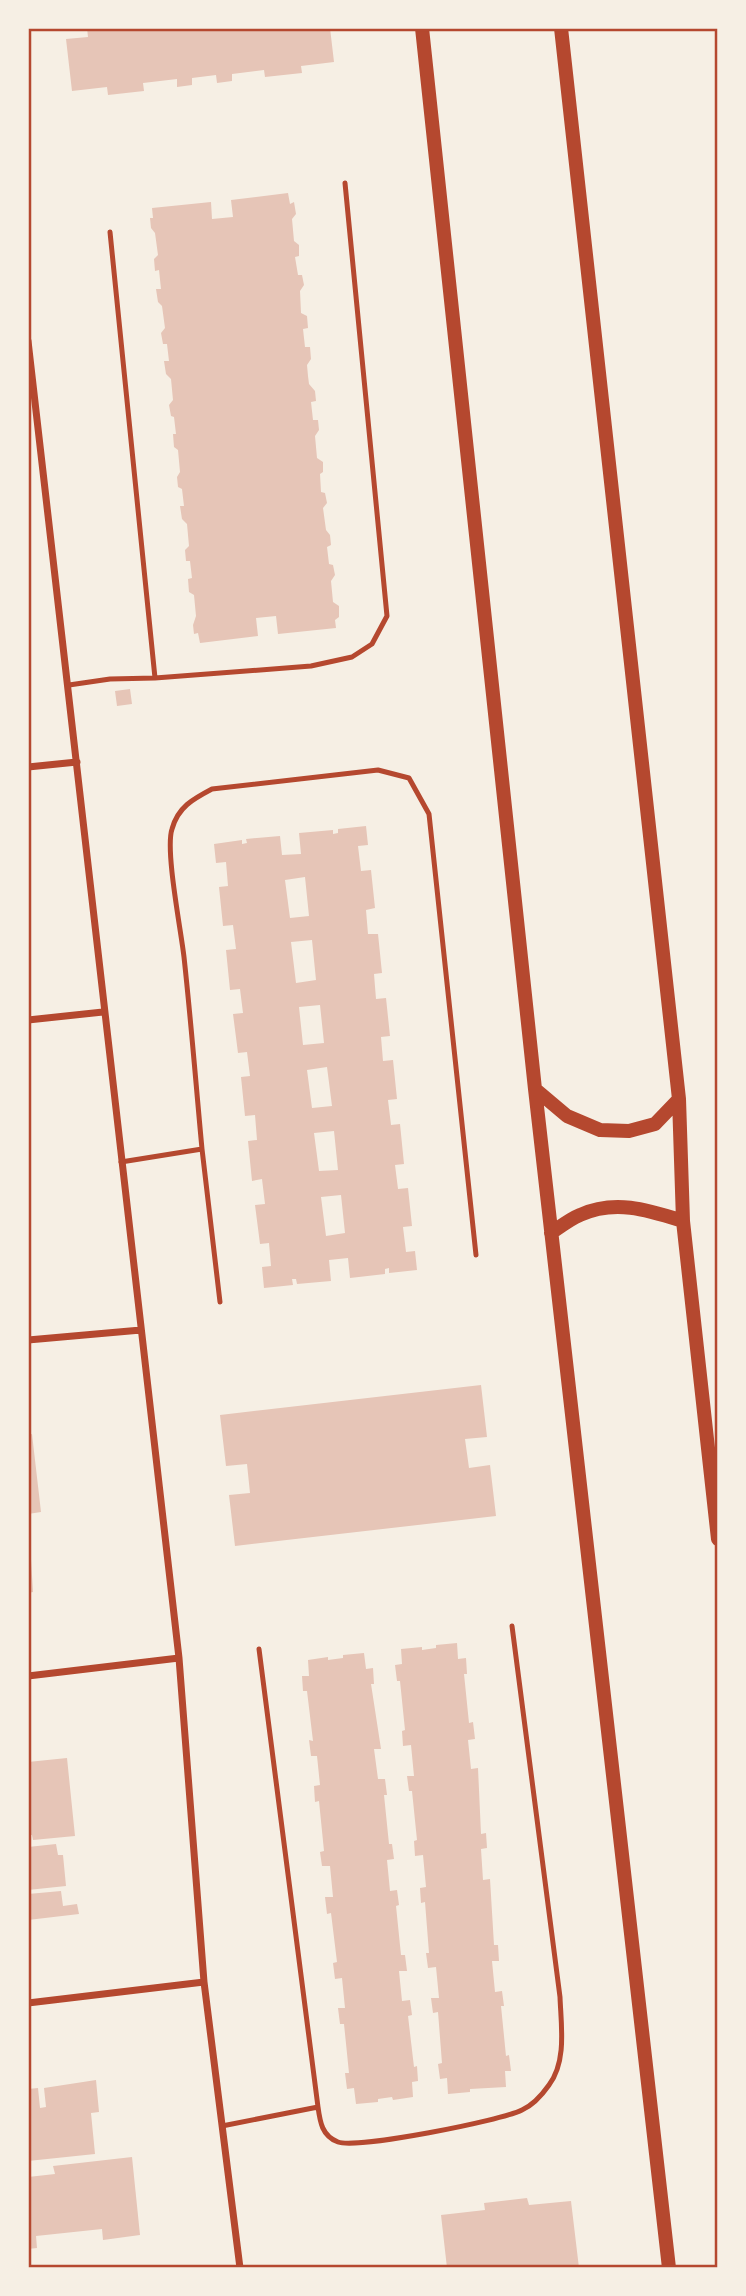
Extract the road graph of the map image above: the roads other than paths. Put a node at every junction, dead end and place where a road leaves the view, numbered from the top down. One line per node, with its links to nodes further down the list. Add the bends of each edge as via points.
1 (422, 28): 12 (main road)
2 (561, 28): 13 (main road)
3 (345, 183): 6 (lane, via 387,616 372,644 352,657 311,666)
4 (110, 232): 6 (lane)
5 (28, 341): 7 (street)
6 (155, 678): 7 (lane)
7 (69, 685): 8 (street)
8 (77, 762): 9 (street); 10 (street)
9 (28, 767)
10 (103, 1012): 11 (street); 15 (street)
11 (28, 1020)
12 (535, 1089): 13 (main road, via 567,1116 600,1130 629,1131 654,1124); 17 (main road)
13 (679, 1099): 16 (main road)
14 (202, 1149): 15 (lane); 18 (lane, via 172,859 170,832 177,815 191,800 212,789 378,770 409,778 429,814); 19 (lane)
15 (121, 1162): 20 (street)
16 (683, 1221): 17 (main road, via 615,1205 580,1215); 22 (main road)
17 (551, 1233): 32 (main road)
18 (476, 1255)
19 (220, 1302)
20 (141, 1330): 21 (street); 25 (street)
21 (28, 1340)
22 (718, 1539)
23 (512, 1626): 29 (lane, via 560,1997 558,2068 551,2084 521,2111 416,2136 340,2143 321,2126)
24 (259, 1649): 29 (lane)
25 (179, 1658): 26 (street); 27 (street)
26 (28, 1676)
27 (204, 1982): 28 (street); 30 (street)
28 (28, 2003)
29 (318, 2107): 30 (lane)
30 (222, 2126): 31 (street)
31 (240, 2268)
32 (669, 2268)

